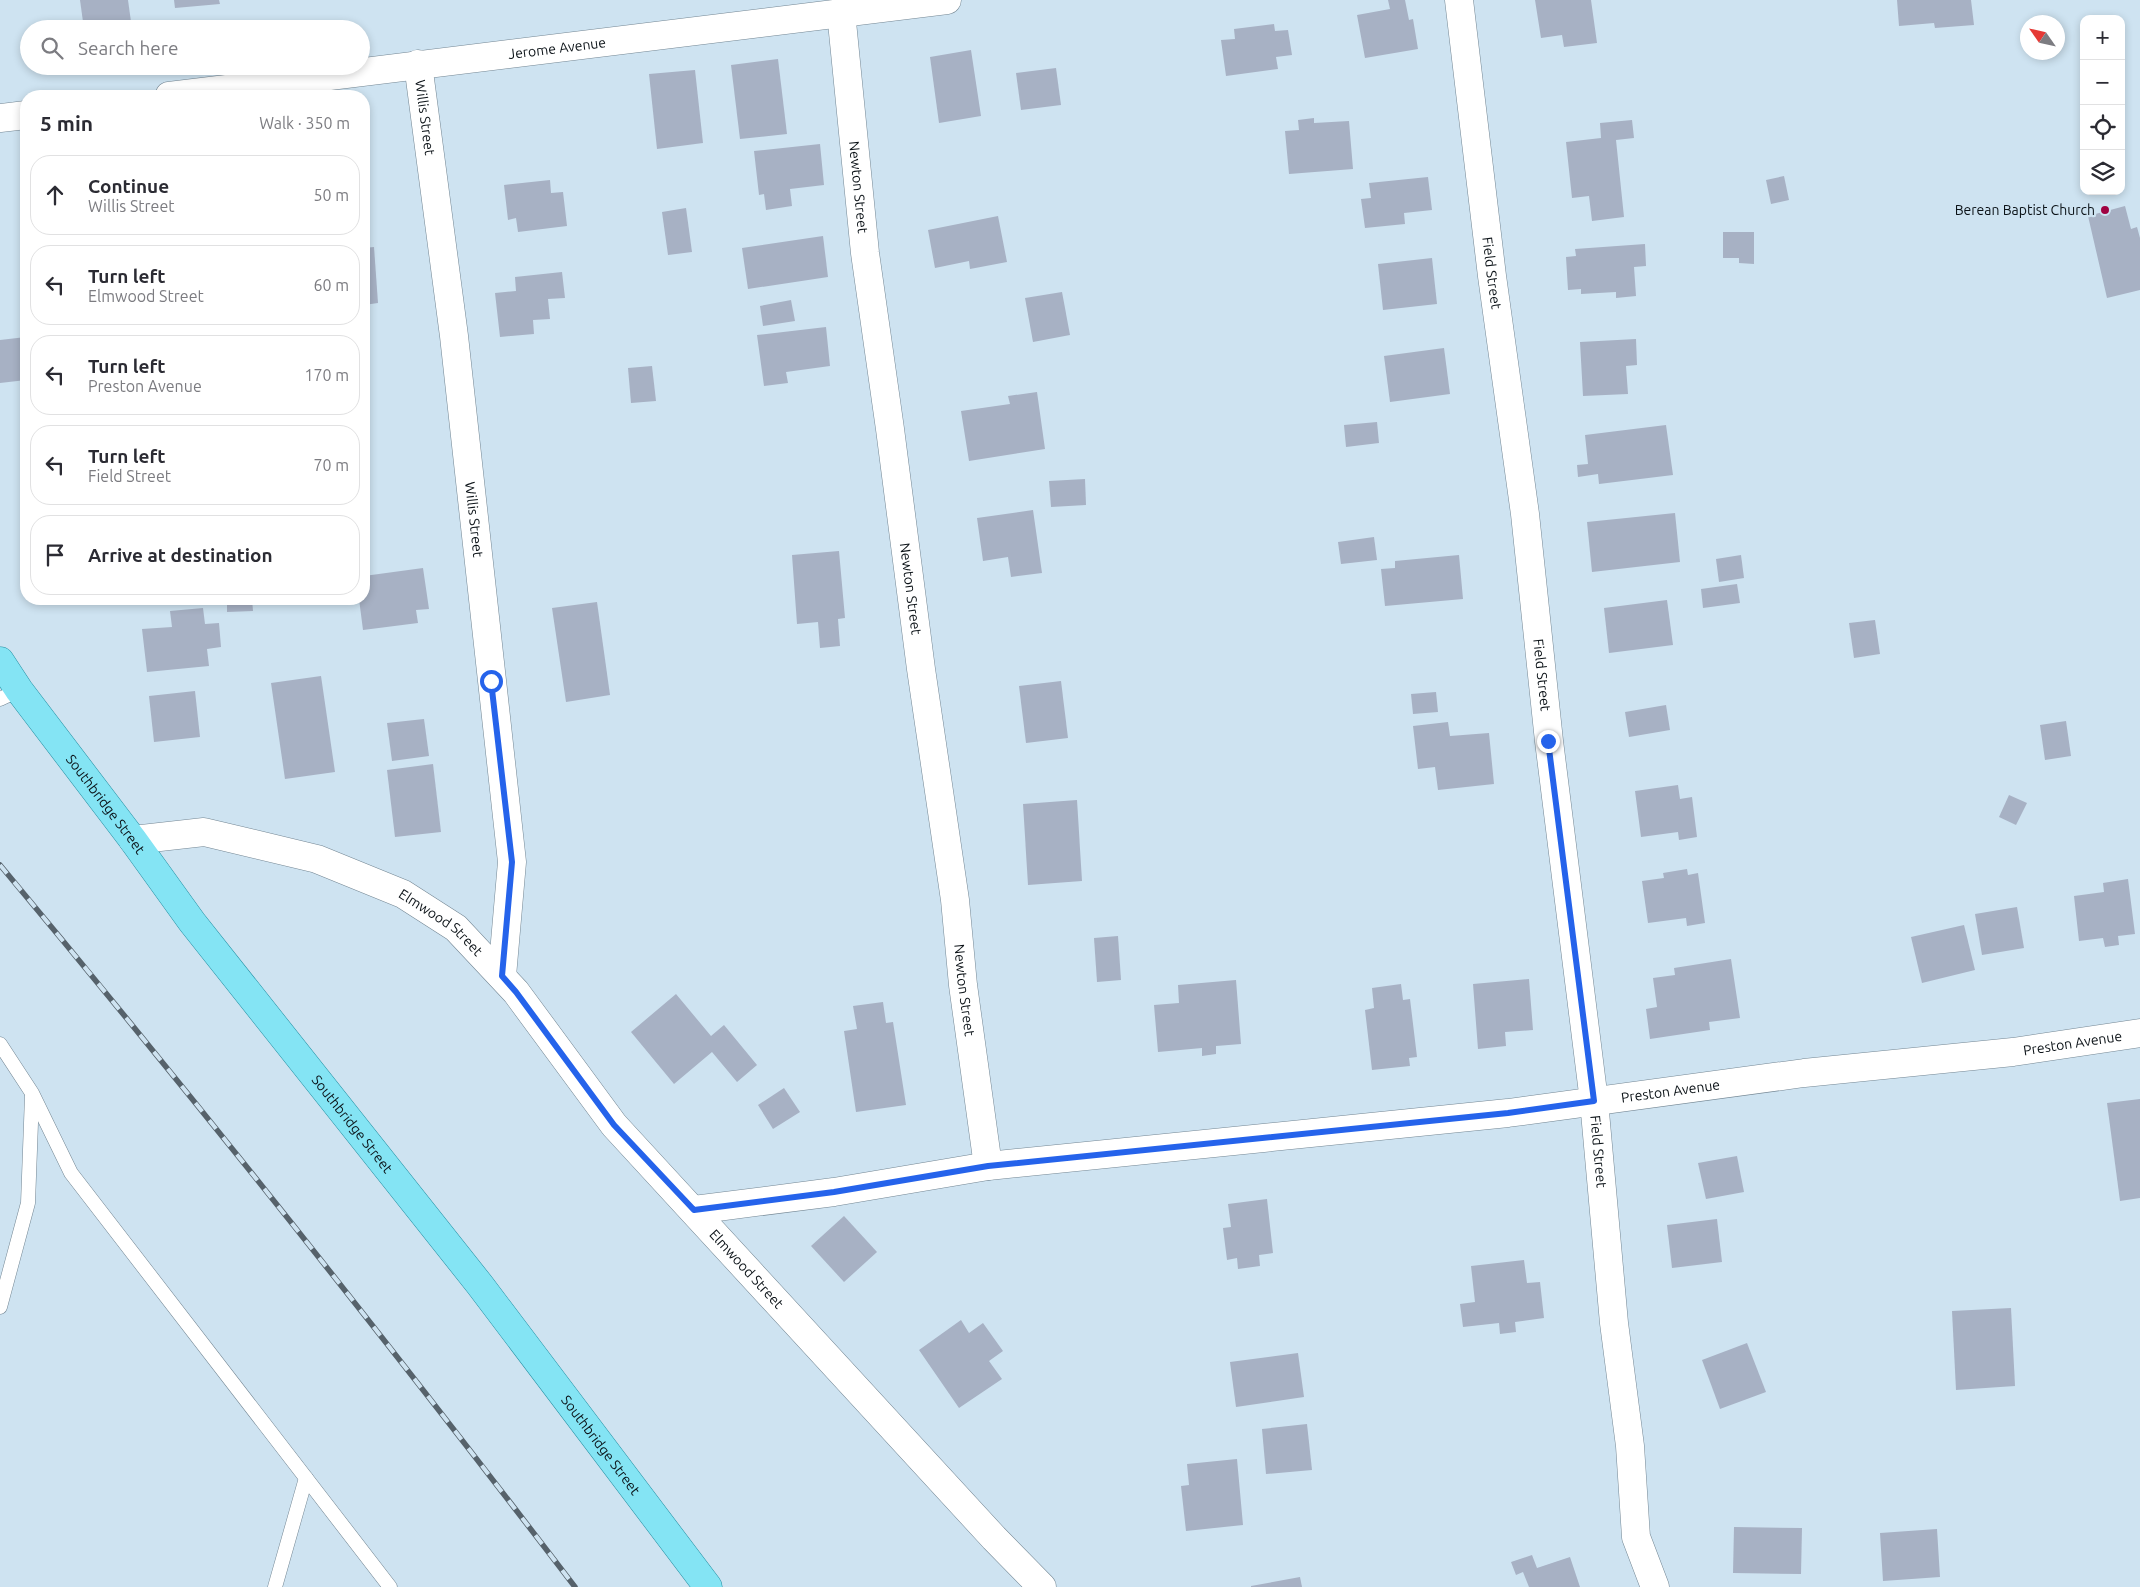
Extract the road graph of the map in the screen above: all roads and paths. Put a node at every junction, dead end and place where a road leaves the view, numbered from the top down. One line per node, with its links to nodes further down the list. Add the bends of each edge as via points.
1 (947, 0): 3 (street, Jerome Avenue)
2 (1459, 0): 17 (street, Field Street, via 1525,514 1548,741)
3 (841, 12): 4 (street, Jerome Avenue); 18 (street, Newton Street, via 865,253 955,900 963,985)
4 (418, 64): 5 (street, Jerome Avenue); 13 (street, Willis Street, via 454,336 512,862)
5 (370, 70)
6 (332, 75): 7 (street, Jerome Avenue)
7 (215, 90)
8 (20, 115): 9 (street)
9 (0, 118)
10 (0, 661): 11 (main road, Southbridge Street)
11 (9, 695): 12 (main road, Southbridge Street)
12 (133, 840): 13 (street, Elmwood Street, via 204,832 317,859 403,894 456,928); 24 (main road, Southbridge Street, via 192,922 480,1285)
13 (502, 976): 19 (street, Elmwood Street, via 614,1125)
14 (2140, 1033): 17 (street, Preston Avenue, via 2013,1052 1804,1073)
15 (0, 1044): 16 (lane)
16 (32, 1093): 20 (lane, via 28,1203); 21 (lane, via 71,1173)
17 (1594, 1101): 18 (street, Preston Avenue, via 1508,1113); 26 (street, Field Street, via 1614,1323 1630,1446 1636,1537)
18 (988, 1166): 19 (street, Preston Avenue, via 834,1192)
19 (694, 1210): 25 (street, Elmwood Street, via 980,1524)
20 (0, 1307)
21 (306, 1478): 22 (lane); 23 (lane)
22 (275, 1587)
23 (390, 1587)
24 (708, 1587)
25 (1042, 1587)
26 (1655, 1587)

